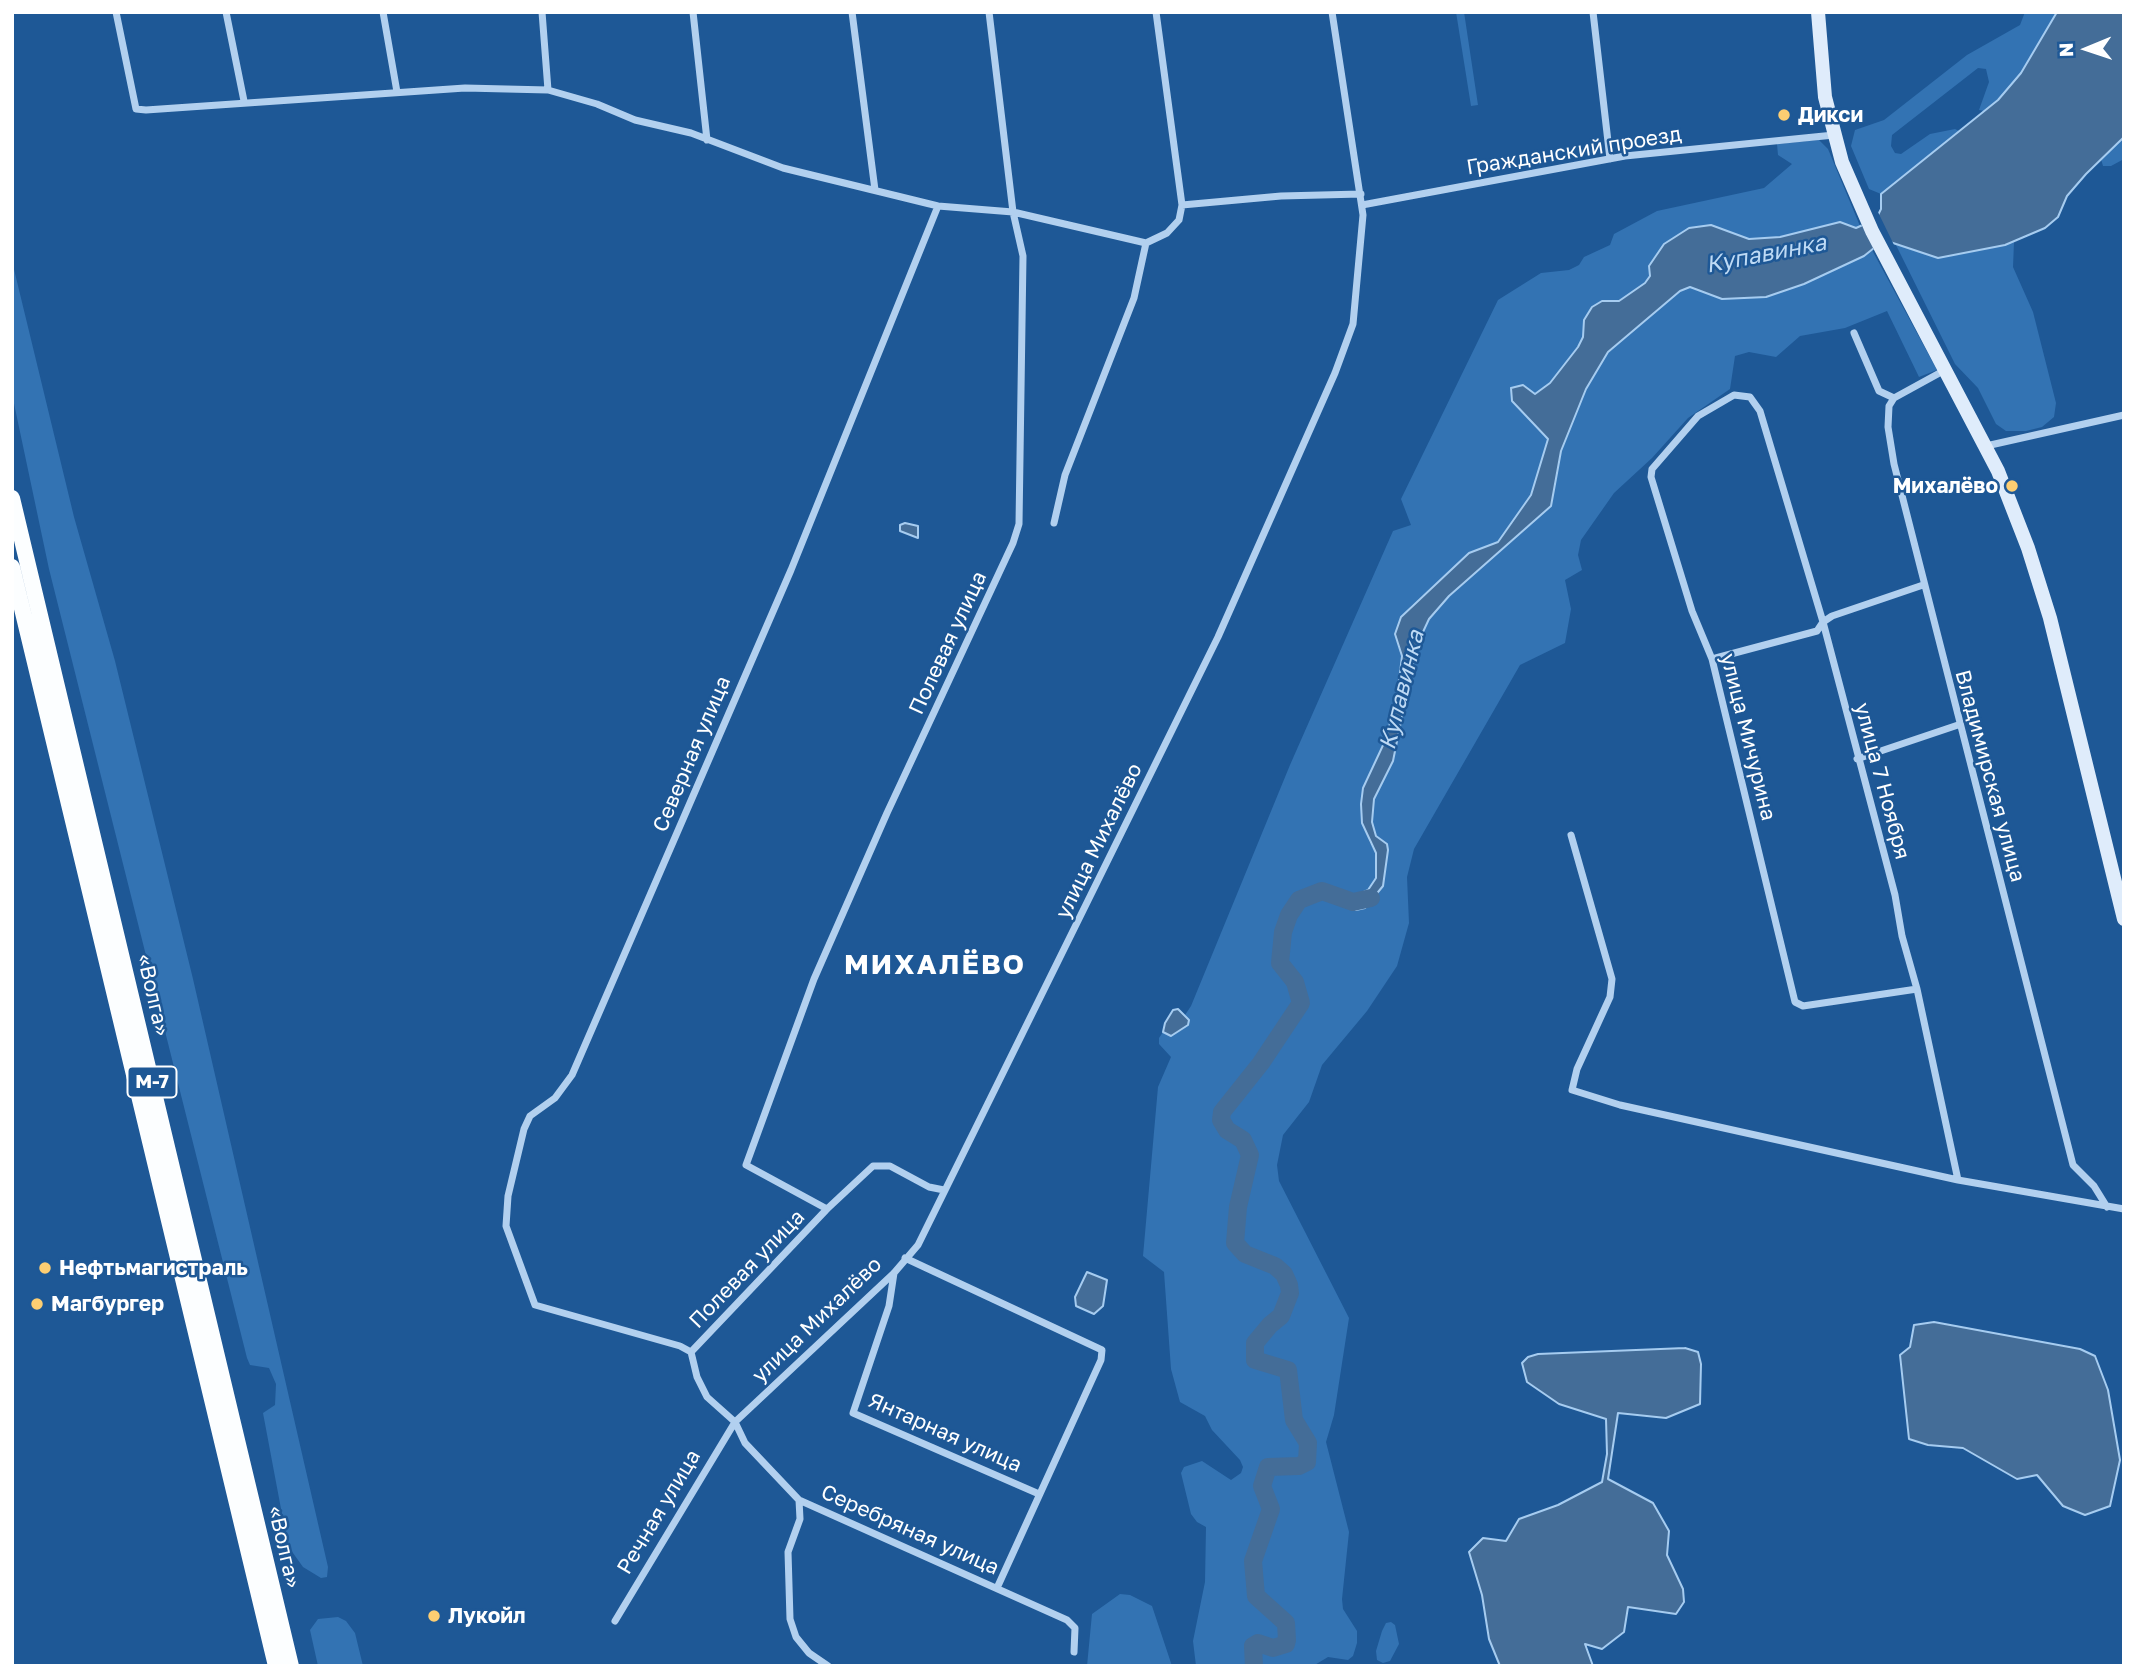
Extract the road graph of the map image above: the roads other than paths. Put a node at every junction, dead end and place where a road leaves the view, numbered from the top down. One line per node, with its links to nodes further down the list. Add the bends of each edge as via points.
1 (116, 12): 14 (street, via 136,109)
2 (226, 12): 14 (street)
3 (383, 12): 13 (street)
4 (542, 12): 12 (street)
5 (693, 12): 16 (street)
6 (852, 12): 18 (street)
7 (989, 12): 23 (street, Полевая улица)
8 (1156, 12): 20 (street)
9 (1332, 12): 19 (street, улица Михалёво)
10 (1593, 12): 17 (street)
11 (1818, 12): 15 (main road, via 1825,97)
12 (548, 90): 13 (street); 16 (street)
13 (397, 92): 14 (street)
14 (244, 101)
15 (1834, 135): 17 (street, Гражданский проезд); 26 (main road, via 1862,209)
16 (707, 141): 18 (street, via 783,168)
17 (1610, 159): 21 (street, Гражданский проезд)
18 (875, 190): 22 (street)
19 (1361, 194): 20 (street); 21 (street, улица Михалёво)
20 (1182, 205): 24 (street, via 1179,220 1167,233)
21 (1362, 205): 43 (street, улица Михалёво, via 1353,324 1335,373 1219,637)
22 (938, 206): 23 (street); 49 (street, Северная улица, via 791,570 572,1075 555,1098 530,1116 524,1129 505,1212 535,1305)
23 (1013, 212): 24 (street); 45 (street, Полевая улица, via 1023,268 1019,524 824,956 746,1165)
24 (1146, 243): 32 (street, via 1134,298 1065,475)
25 (1854, 333): 28 (street, via 1879,391)
26 (1945, 370): 28 (street); 30 (main road)
27 (1751, 397): 35 (street, улица 7 Ноября, via 1773,449); 36 (street, улица Мичурина, via 1734,395 1698,416 1651,477 1692,611)
28 (1894, 398): 34 (street, Владимирская улица, via 1888,427)
29 (2124, 415): 30 (street)
30 (1986, 446): 40 (main road, via 2020,523 2050,618)
31 (12, 498): 57 (highway, «Волга» / М-7)
32 (1054, 523)
33 (12, 567): 56 (highway, «Волга» / М-7)
34 (1923, 585): 35 (street); 37 (street, Владимирская улица)
35 (1823, 622): 36 (street, via 1817,631); 38 (street, улица 7 Ноября)
36 (1712, 659): 41 (street, улица Мичурина, via 1795,1002 1803,1006)
37 (1958, 725): 38 (street); 44 (street, Владимирская улица, via 2073,1165)
38 (1857, 759): 41 (street, улица 7 Ноября)
39 (1571, 835): 42 (street, via 1612,979 1610,997 1572,1090 1619,1105)
40 (2124, 919)
41 (1917, 989): 42 (street, улица 7 Ноября)
42 (1958, 1180): 44 (street)
43 (944, 1190): 45 (street, Полевая улица, via 890,1166 873,1166); 47 (street, улица Михалёво, via 918,1245)
44 (2107, 1207): 46 (street)
45 (827, 1209): 49 (street, Полевая улица)
46 (2124, 1209)
47 (905, 1258): 48 (street, улица Михалёво); 51 (street, via 1102,1350)
48 (894, 1273): 50 (street, улица Михалёво); 51 (street, Янтарная улица, via 889,1306 853,1413)
49 (691, 1352): 50 (street, Серебряная улица, via 707,1397)
50 (735, 1422): 52 (street, Серебряная улица, via 745,1443); 54 (street, Речная улица)
51 (1039, 1494): 53 (street)
52 (799, 1500): 53 (street, Серебряная улица); 58 (street, via 800,1519 788,1552 790,1619 796,1637)
53 (997, 1588): 55 (street, Серебряная улица, via 1067,1620 1075,1628)
54 (615, 1621)
55 (1074, 1653)
56 (276, 1666)
57 (291, 1666)
58 (828, 1666)

